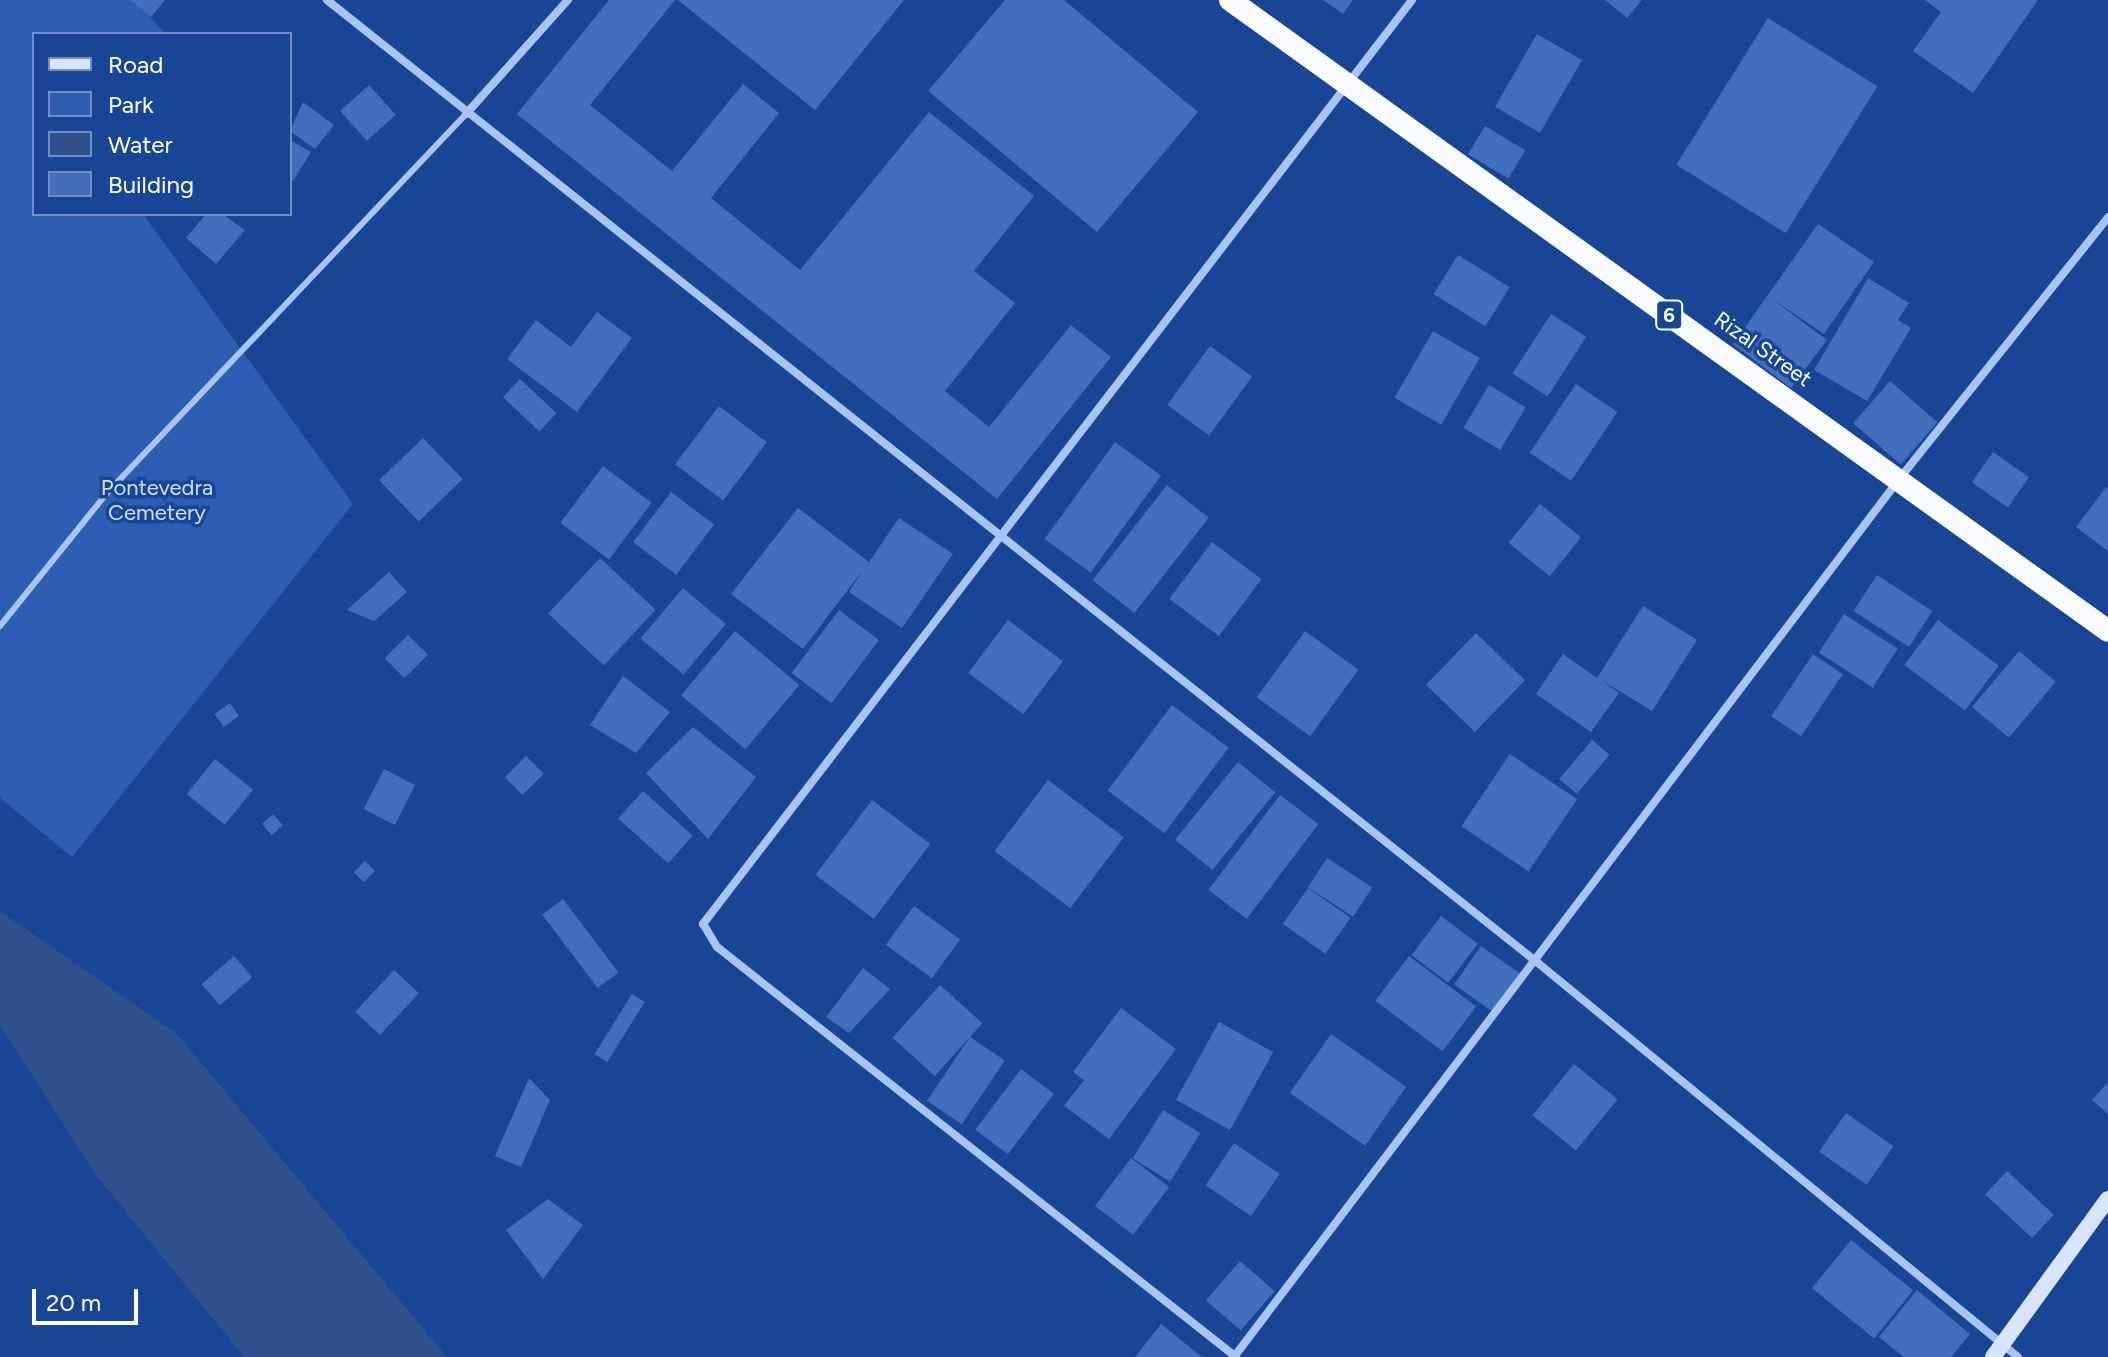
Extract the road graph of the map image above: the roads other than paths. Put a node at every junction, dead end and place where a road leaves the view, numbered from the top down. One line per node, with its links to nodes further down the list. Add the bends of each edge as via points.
1 (327, 0): 6 (street)
2 (568, 0): 6 (street)
3 (1230, 0): 5 (highway, Rizal Street / 6)
4 (1412, 0): 5 (street)
5 (1343, 86): 8 (highway, Rizal Street / 6); 9 (street)
6 (466, 114): 9 (street); 10 (lane, via 106,494)
7 (2108, 217): 8 (street)
8 (1900, 478): 11 (highway, Rizal Street / 6); 12 (street)
9 (1004, 537): 12 (street); 15 (street, via 703,924 717,947)
10 (0, 626)
11 (2108, 631)
12 (1538, 963): 14 (street); 15 (street)
13 (2108, 1199): 14 (main road)
14 (1998, 1351): 16 (street)
15 (1235, 1357)
16 (2018, 1357)

